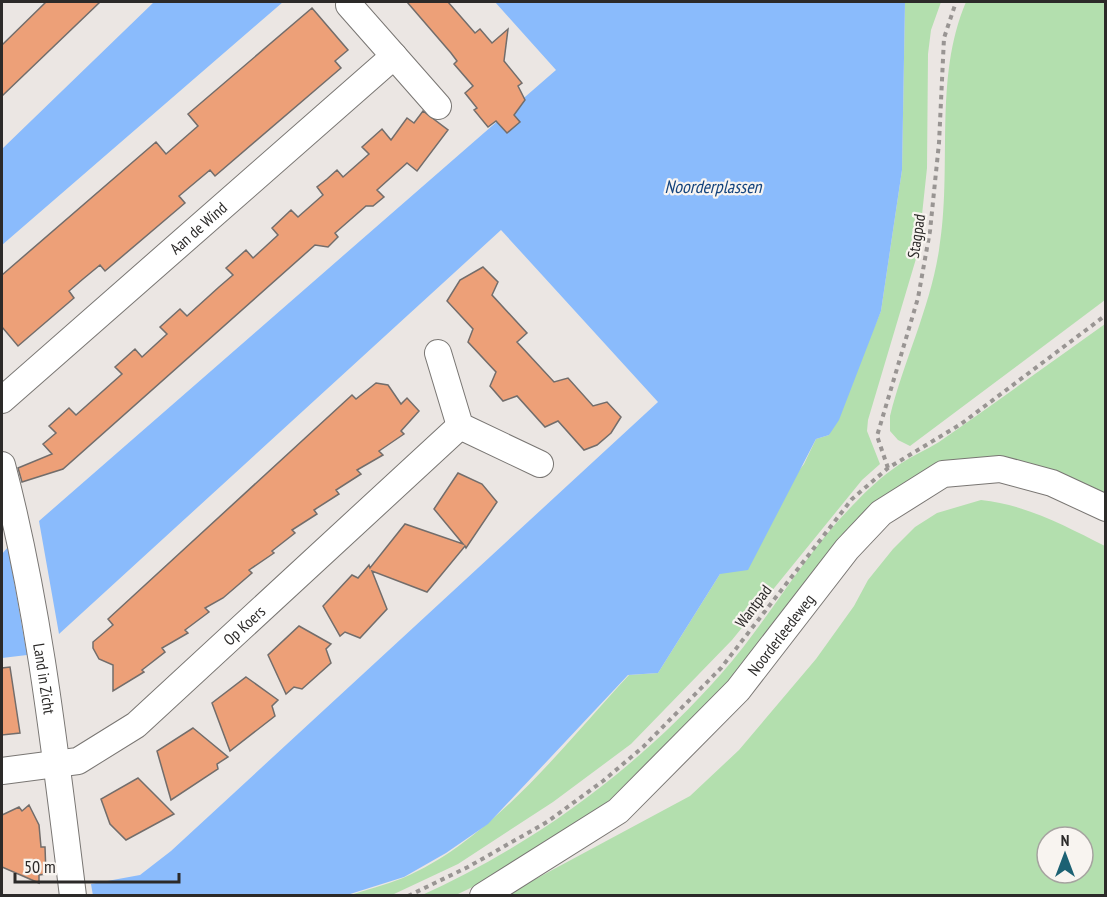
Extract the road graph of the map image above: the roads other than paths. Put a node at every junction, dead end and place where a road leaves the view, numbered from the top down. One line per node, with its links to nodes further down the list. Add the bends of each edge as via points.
1 (349, 5): 2 (street)
2 (394, 56): 3 (street); 5 (street, Aan de Wind)
3 (438, 106)
4 (438, 353): 6 (street)
5 (2, 400)
6 (460, 426): 7 (street); 10 (street, Op Koers, via 136,725 78,761)
7 (540, 464)
8 (2, 465): 10 (street, Land in Zicht, via 18,528)
9 (1106, 508): 13 (street, Noorderleedeweg, via 1052,483 1000,470 943,474 881,513 847,549 738,690 618,811)
10 (57, 763): 11 (street, Op Koers); 12 (street, Land in Zicht)
11 (2, 771)
12 (73, 896)
13 (483, 896)

